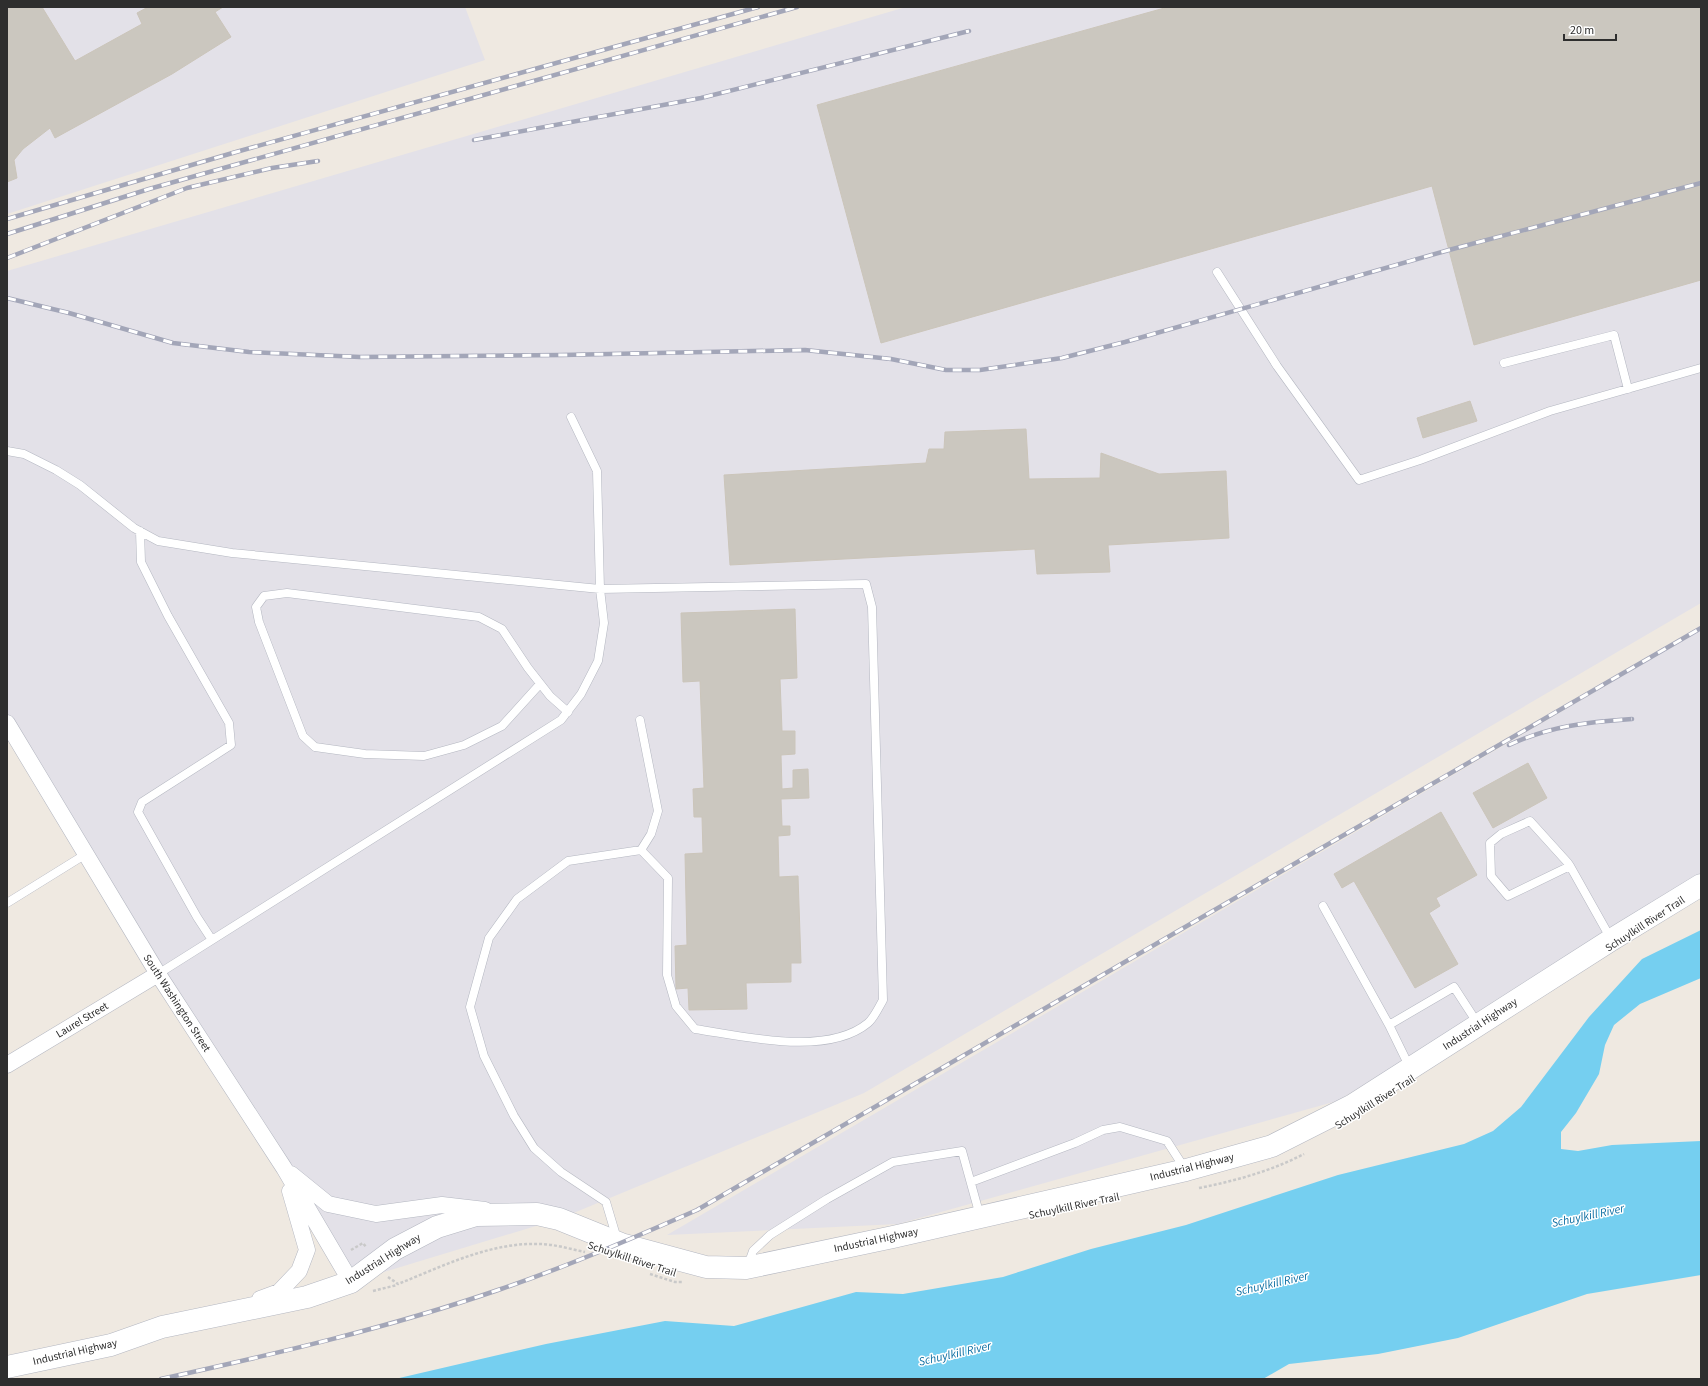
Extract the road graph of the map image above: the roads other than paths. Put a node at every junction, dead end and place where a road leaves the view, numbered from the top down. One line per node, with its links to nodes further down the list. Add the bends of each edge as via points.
1 (1217, 272): 4 (lane, via 1277,366 1359,480 1550,411)
2 (1504, 363): 4 (lane, via 1614,336)
3 (1701, 368): 4 (lane)
4 (1628, 389)
5 (571, 417): 8 (lane, via 597,471)
6 (7, 451): 7 (lane, via 24,454 56,470)
7 (140, 531): 8 (lane, via 158,541 232,554); 19 (lane, via 141,562 228,723 231,745 142,802 138,812)
8 (600, 589): 10 (lane, via 604,623 598,661 581,694); 13 (lane, via 866,584 872,607 883,1000 869,1023 842,1038 788,1043 695,1029 676,1006 666,975 668,878)
9 (540, 684): 9 (lane, via 502,629 479,617 287,593 264,596 256,606 259,622 303,736 315,747 365,754 424,756 464,745 502,726); 10 (lane)
10 (568, 712): 19 (lane, via 561,720)
11 (640, 720): 13 (lane, via 658,811 651,834)
12 (9, 729): 14 (street, South Washington Street)
13 (641, 850): 31 (lane, via 568,860 517,899 489,938 470,1007 484,1056 514,1116 534,1148 561,1172 606,1202)
14 (86, 854): 17 (lane); 21 (street, South Washington Street)
15 (1570, 866): 15 (lane, via 1530,821 1501,834 1490,843 1491,876 1508,896); 20 (lane)
16 (1701, 885): 20 (street, Industrial Highway)
17 (7, 903)
18 (1323, 906): 22 (lane)
19 (212, 940): 21 (lane)
20 (1611, 940): 23 (street, Industrial Highway)
21 (158, 974): 24 (street, Laurel Street); 26 (street, South Washington Street)
22 (1389, 1025): 23 (lane, via 1454,987); 25 (lane)
23 (1479, 1025): 25 (street, Industrial Highway)
24 (7, 1065)
25 (1410, 1069): 27 (street, Industrial Highway, via 1353,1106 1272,1146)
26 (284, 1168): 29 (street, via 328,1204 376,1214 442,1205); 33 (street, South Washington Street); 34 (street, via 307,1250 299,1271 279,1292)
27 (1186, 1170): 28 (lane, via 1167,1141 1120,1127 1102,1130 1075,1143); 30 (street, Industrial Highway)
28 (971, 1182): 30 (lane); 32 (lane, via 962,1151 894,1162 827,1199 770,1235 754,1251)
29 (537, 1214): 31 (street, Industrial Highway, via 559,1219); 33 (street, Industrial Highway, via 476,1215 437,1227 395,1249)
30 (980, 1217): 32 (street, Industrial Highway)
31 (618, 1243): 32 (street, Industrial Highway, via 706,1267)
32 (748, 1268)
33 (351, 1282): 34 (street, Industrial Highway, via 307,1296)
34 (222, 1314): 35 (street, Industrial Highway, via 162,1327 111,1345)
35 (7, 1367)

